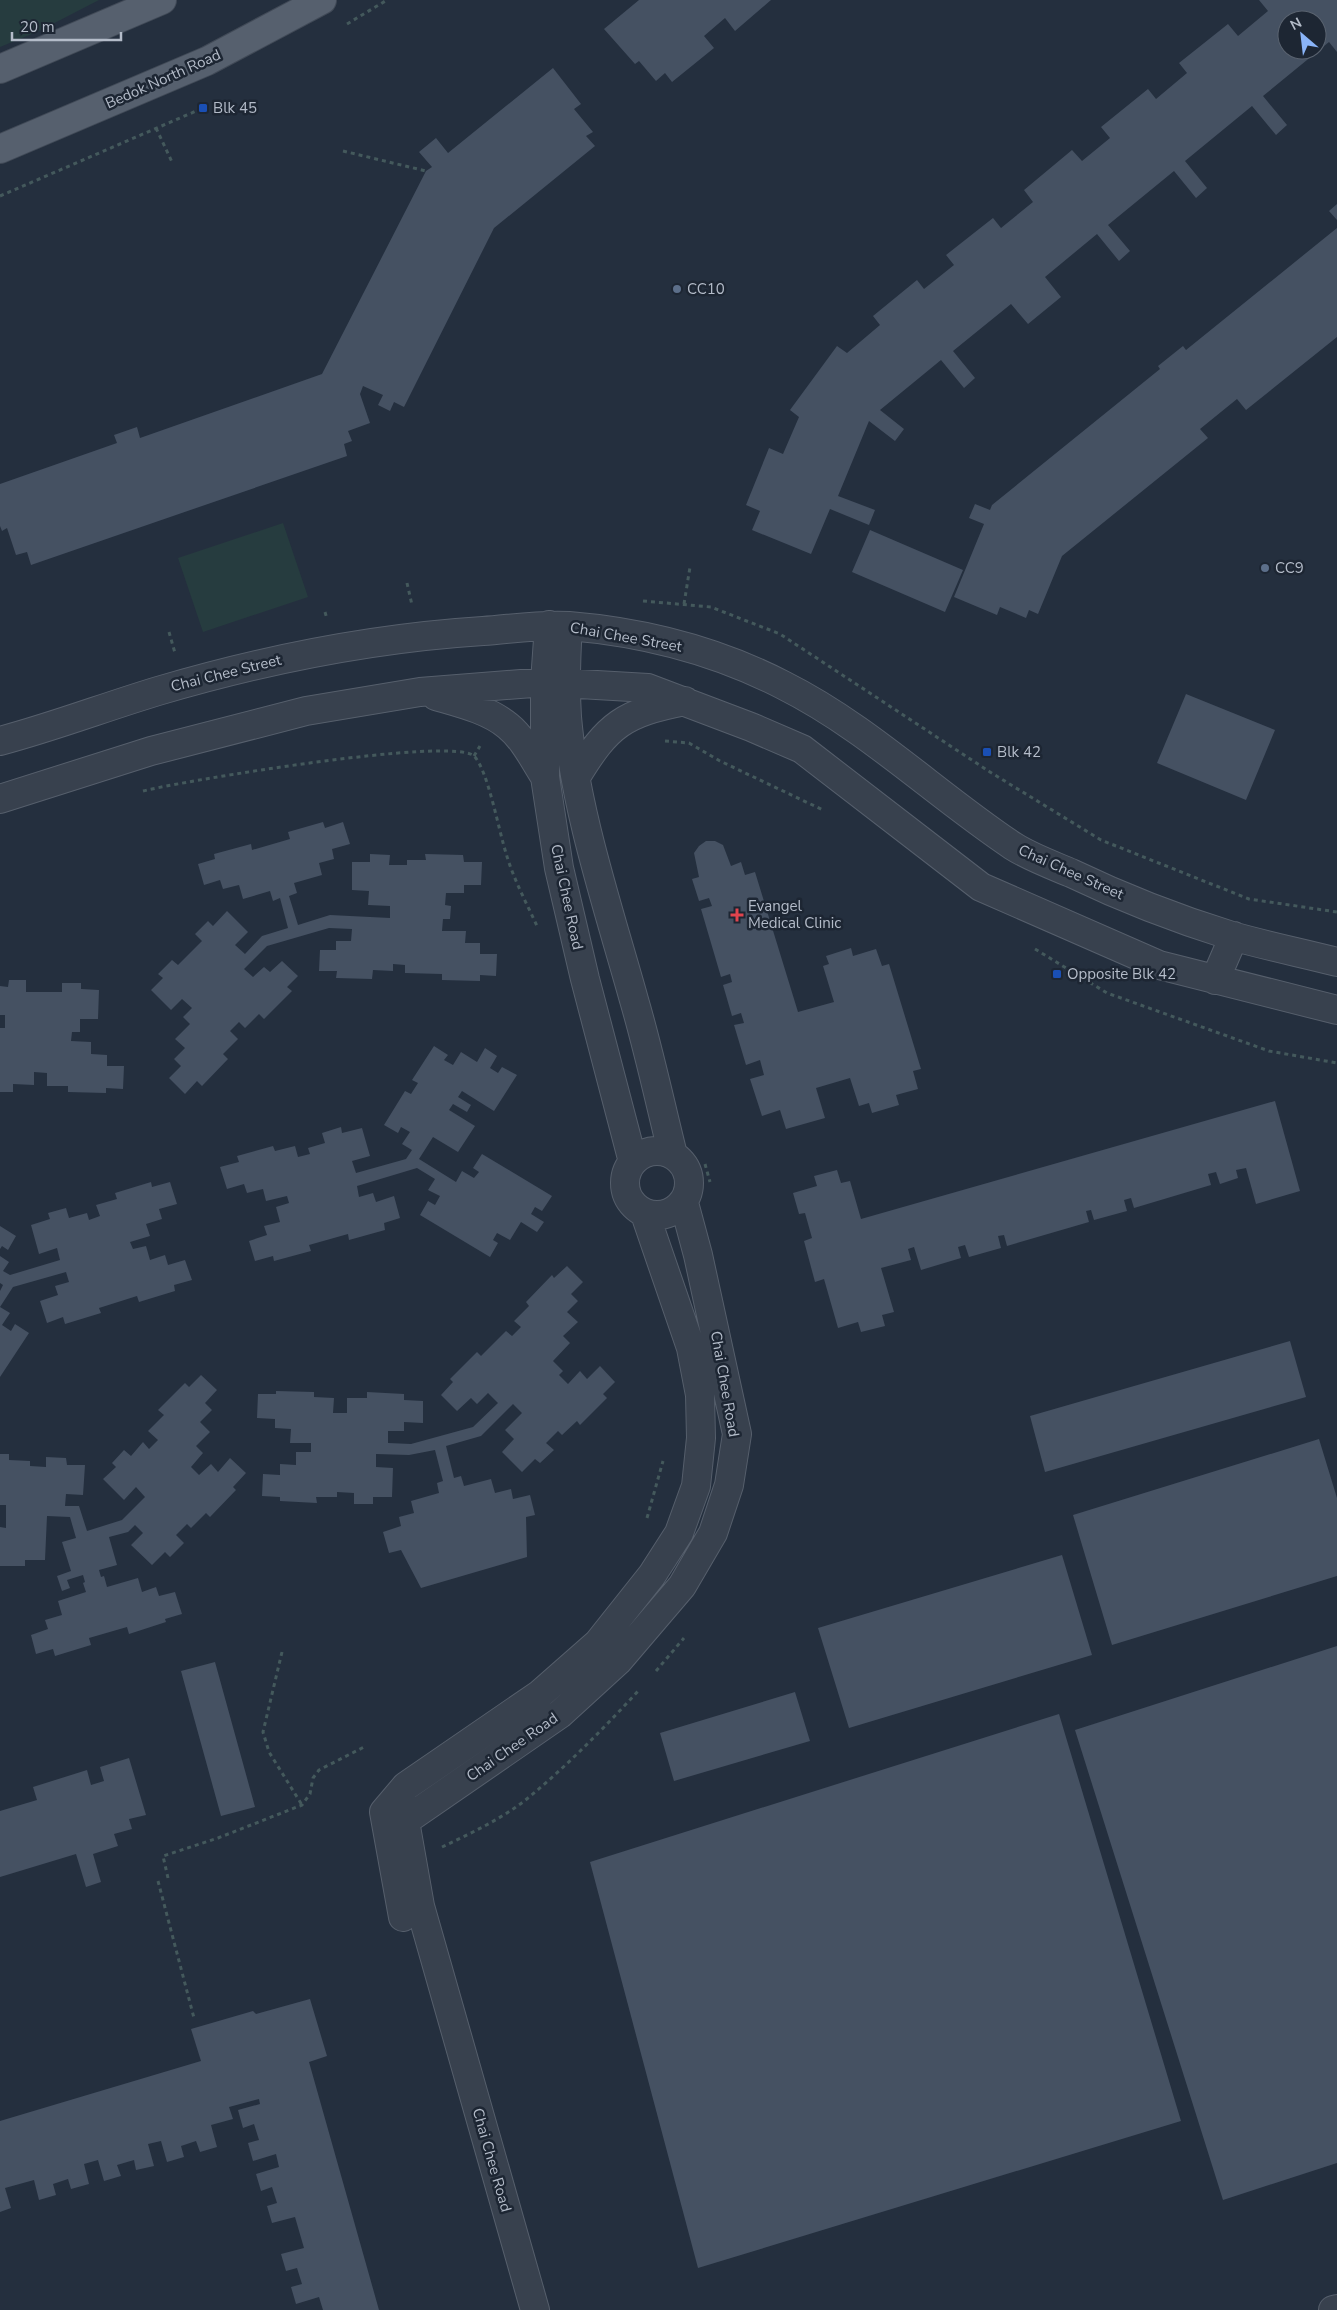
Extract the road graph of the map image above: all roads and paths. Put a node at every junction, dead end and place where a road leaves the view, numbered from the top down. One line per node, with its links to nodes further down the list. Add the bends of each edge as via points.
1 (162, 0): 3 (main road)
2 (322, 0): 6 (main road, Bedok North Road, via 207,61)
3 (0, 69)
4 (203, 108): 5 (path)
5 (156, 128): 8 (path); 10 (path)
6 (0, 149)
7 (343, 151): 9 (path)
8 (172, 162)
9 (426, 171)
10 (0, 196)
11 (690, 567): 13 (path)
12 (633, 602): 13 (path, via 653,600)
13 (684, 604): 25 (path, via 711,607 780,634 990,772 1101,840 1249,899)
14 (559, 626): 17 (street, Chai Chee Road); 20 (street, Chai Chee Street, via 420,635 291,657 160,690); 27 (street, Chai Chee Street, via 663,641 741,666 784,685 882,748 1015,848 1159,911)
15 (169, 632): 16 (path)
16 (175, 652)
17 (555, 682): 18 (street); 19 (street, via 648,688); 21 (street, Chai Chee Road); 22 (street, Chai Chee Road, via 567,719)
18 (420, 692): 21 (street, via 469,706 508,726); 24 (street, via 306,711 151,751)
19 (685, 701): 22 (street, via 632,715 594,748); 29 (street, via 802,749 980,887 1159,964)
20 (0, 741)
21 (545, 777): 32 (street, Chai Chee Road, via 559,868)
22 (576, 777): 31 (street, Chai Chee Road, via 593,856 635,1003)
23 (137, 792): 26 (path, via 278,766 426,751 467,753 474,756 490,794 506,854)
24 (0, 799)
25 (1337, 912)
26 (537, 928)
27 (1234, 936): 28 (street, Chai Chee Street); 29 (street)
28 (1337, 962)
29 (1215, 980): 30 (street)
30 (1337, 1010)
31 (673, 1155): 32 (street, via 662,1151 650,1152); 33 (street, Chai Chee Road, via 688,1170 689,1192)
32 (633, 1162): 34 (street, Chai Chee Road, via 628,1170 625,1191 636,1208)
33 (684, 1203): 34 (street, via 665,1215); 45 (street, Chai Chee Road, via 737,1434 729,1486 713,1533 682,1586 618,1661 560,1714 406,1821 420,1906)
34 (645, 1214): 44 (street, Chai Chee Road, via 691,1348 700,1395 701,1438 696,1486 679,1533 652,1575 598,1643 540,1694 406,1786 384,1812 401,1910)
35 (664, 1460): 36 (path)
36 (646, 1520)
37 (282, 1652): 39 (path, via 264,1732 269,1752)
38 (364, 1747): 39 (path, via 319,1770)
39 (302, 1805): 40 (path, via 163,1856)
40 (168, 1878)
41 (158, 1881): 42 (path)
42 (194, 2018)
43 (1337, 2309): 46 (street)
44 (515, 2310)
45 (535, 2310)
46 (1333, 2310)

